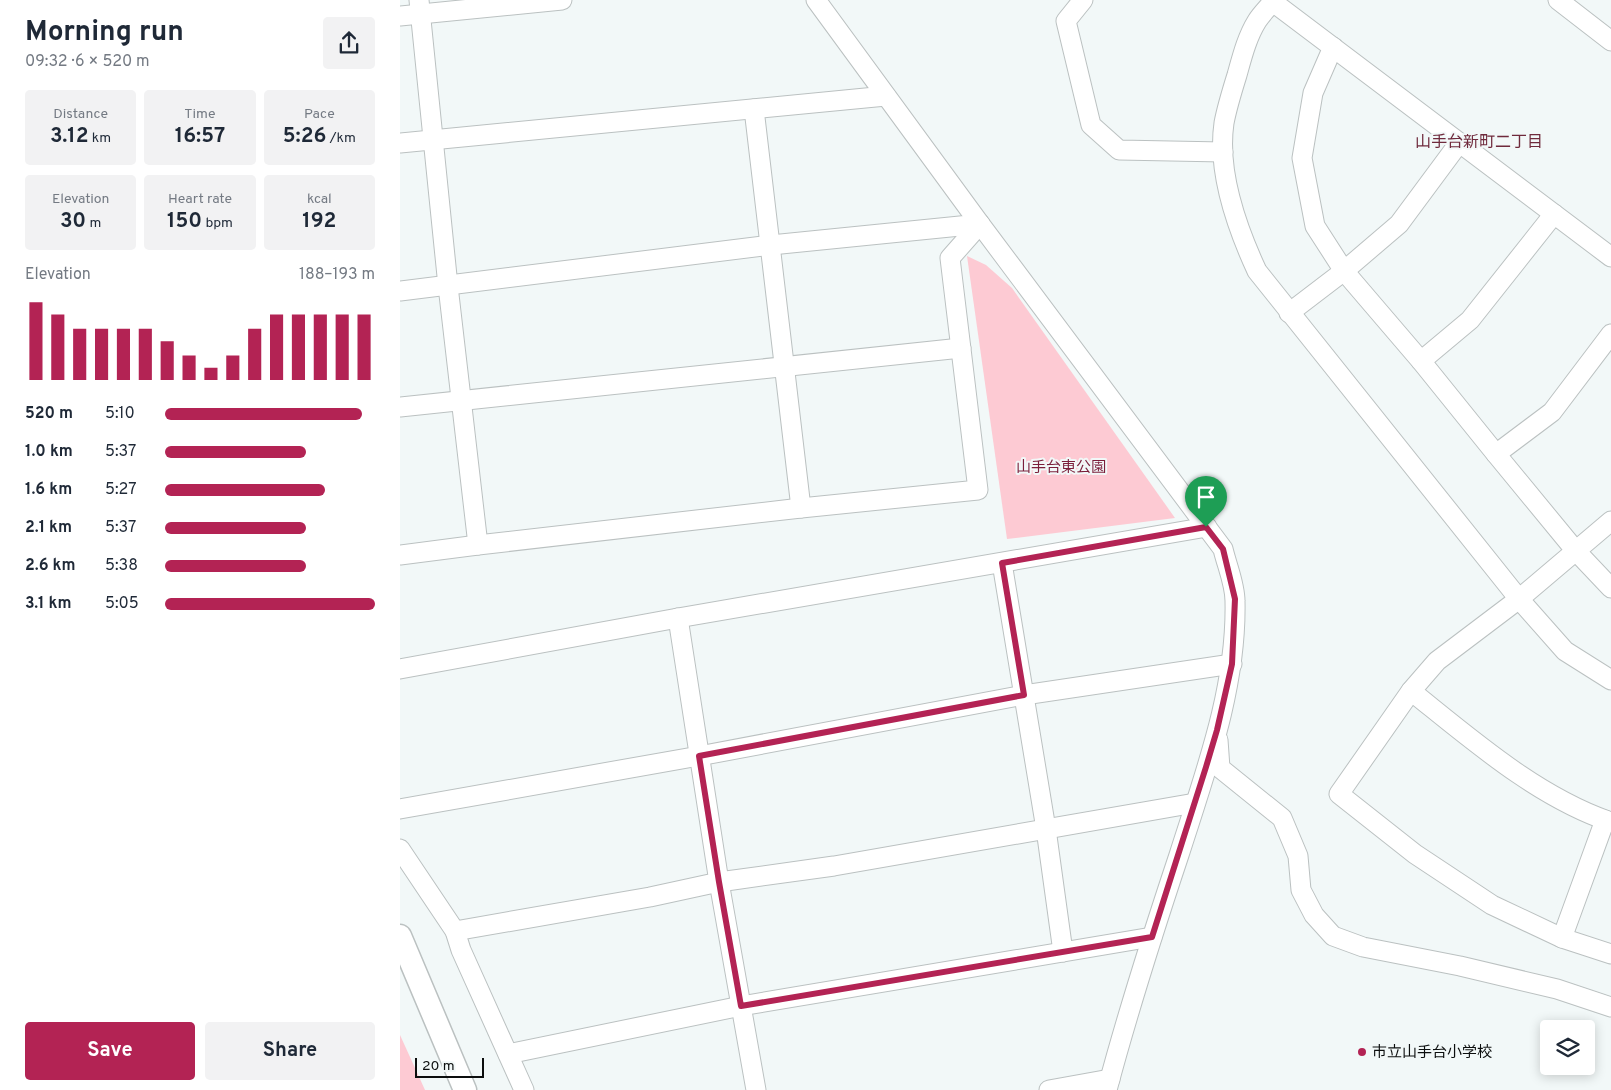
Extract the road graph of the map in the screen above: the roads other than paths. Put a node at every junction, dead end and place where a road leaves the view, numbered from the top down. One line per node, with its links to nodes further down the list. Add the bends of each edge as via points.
1 (562, 0): 6 (street)
2 (816, 0): 10 (street)
3 (1083, 0): 15 (street, via 1066,21 1091,125 1119,150)
4 (1274, 1): 9 (street); 15 (street, via 1257,21 1247,43 1224,124)
5 (1563, 1): 8 (street)
6 (420, 7): 7 (street); 12 (street)
7 (400, 16)
8 (1611, 41)
9 (1333, 47): 14 (street); 20 (street, via 1313,93 1302,158 1315,226)
10 (886, 96): 11 (street); 17 (street)
11 (754, 109): 12 (street); 18 (street)
12 (433, 139): 13 (street); 21 (street)
13 (400, 143)
14 (1459, 143): 16 (street); 20 (street, via 1399,224)
15 (1223, 152): 23 (street, via 1242,240 1257,271)
16 (1554, 214): 19 (street); 26 (street, via 1470,320)
17 (980, 224): 18 (street); 25 (street, via 950,258); 33 (street)
18 (771, 245): 21 (street); 27 (street)
19 (1611, 257)
20 (1344, 271): 23 (street); 26 (street)
21 (448, 286): 22 (street); 28 (street)
22 (400, 291)
23 (1289, 313): 39 (street)
24 (1611, 334): 30 (street, via 1552,412)
25 (961, 348): 27 (street); 31 (street, via 978,490)
26 (1421, 361): 30 (street)
27 (785, 366): 28 (street); 31 (street)
28 (461, 400): 29 (street); 34 (street)
29 (400, 407)
30 (1496, 454): 35 (street)
31 (801, 508): 34 (street)
32 (1611, 521): 35 (street)
33 (1206, 527): 37 (street); 41 (street, via 1223,549 1235,599)
34 (478, 545): 36 (street)
35 (1575, 550): 38 (street); 39 (street)
36 (400, 556)
37 (1002, 563): 40 (street); 45 (street)
38 (1611, 588)
39 (1519, 598): 43 (street, via 1565,651); 44 (street, via 1438,662)
40 (678, 618): 42 (street); 47 (street)
41 (1232, 664): 45 (street); 46 (street)
42 (400, 669)
43 (1611, 680)
44 (1411, 691): 50 (street, via 1496,759 1560,799); 57 (street, via 1339,794 1415,854 1485,900)
45 (1024, 695): 47 (street); 51 (street)
46 (1217, 730): 48 (street); 61 (street, via 1220,768 1282,818 1298,856 1301,890 1314,915 1333,936 1363,947 1558,989)
47 (699, 756): 49 (street); 53 (street)
48 (1195, 803): 51 (street); 56 (street)
49 (400, 809)
50 (1608, 821): 57 (street)
51 (1046, 829): 53 (street, via 834,866); 58 (street)
52 (400, 849): 54 (street)
53 (719, 882): 54 (street); 60 (street)
54 (455, 931): 62 (street)
55 (400, 936): 64 (street)
56 (1152, 937): 58 (street); 63 (street)
57 (1562, 938): 59 (street)
58 (1063, 952): 60 (street)
59 (1611, 954)
60 (741, 1006): 62 (street); 66 (street)
61 (1611, 1007)
62 (508, 1054): 65 (street)
63 (1108, 1085): 67 (street)
64 (466, 1090)
65 (524, 1090)
66 (756, 1090)
67 (1049, 1090)

